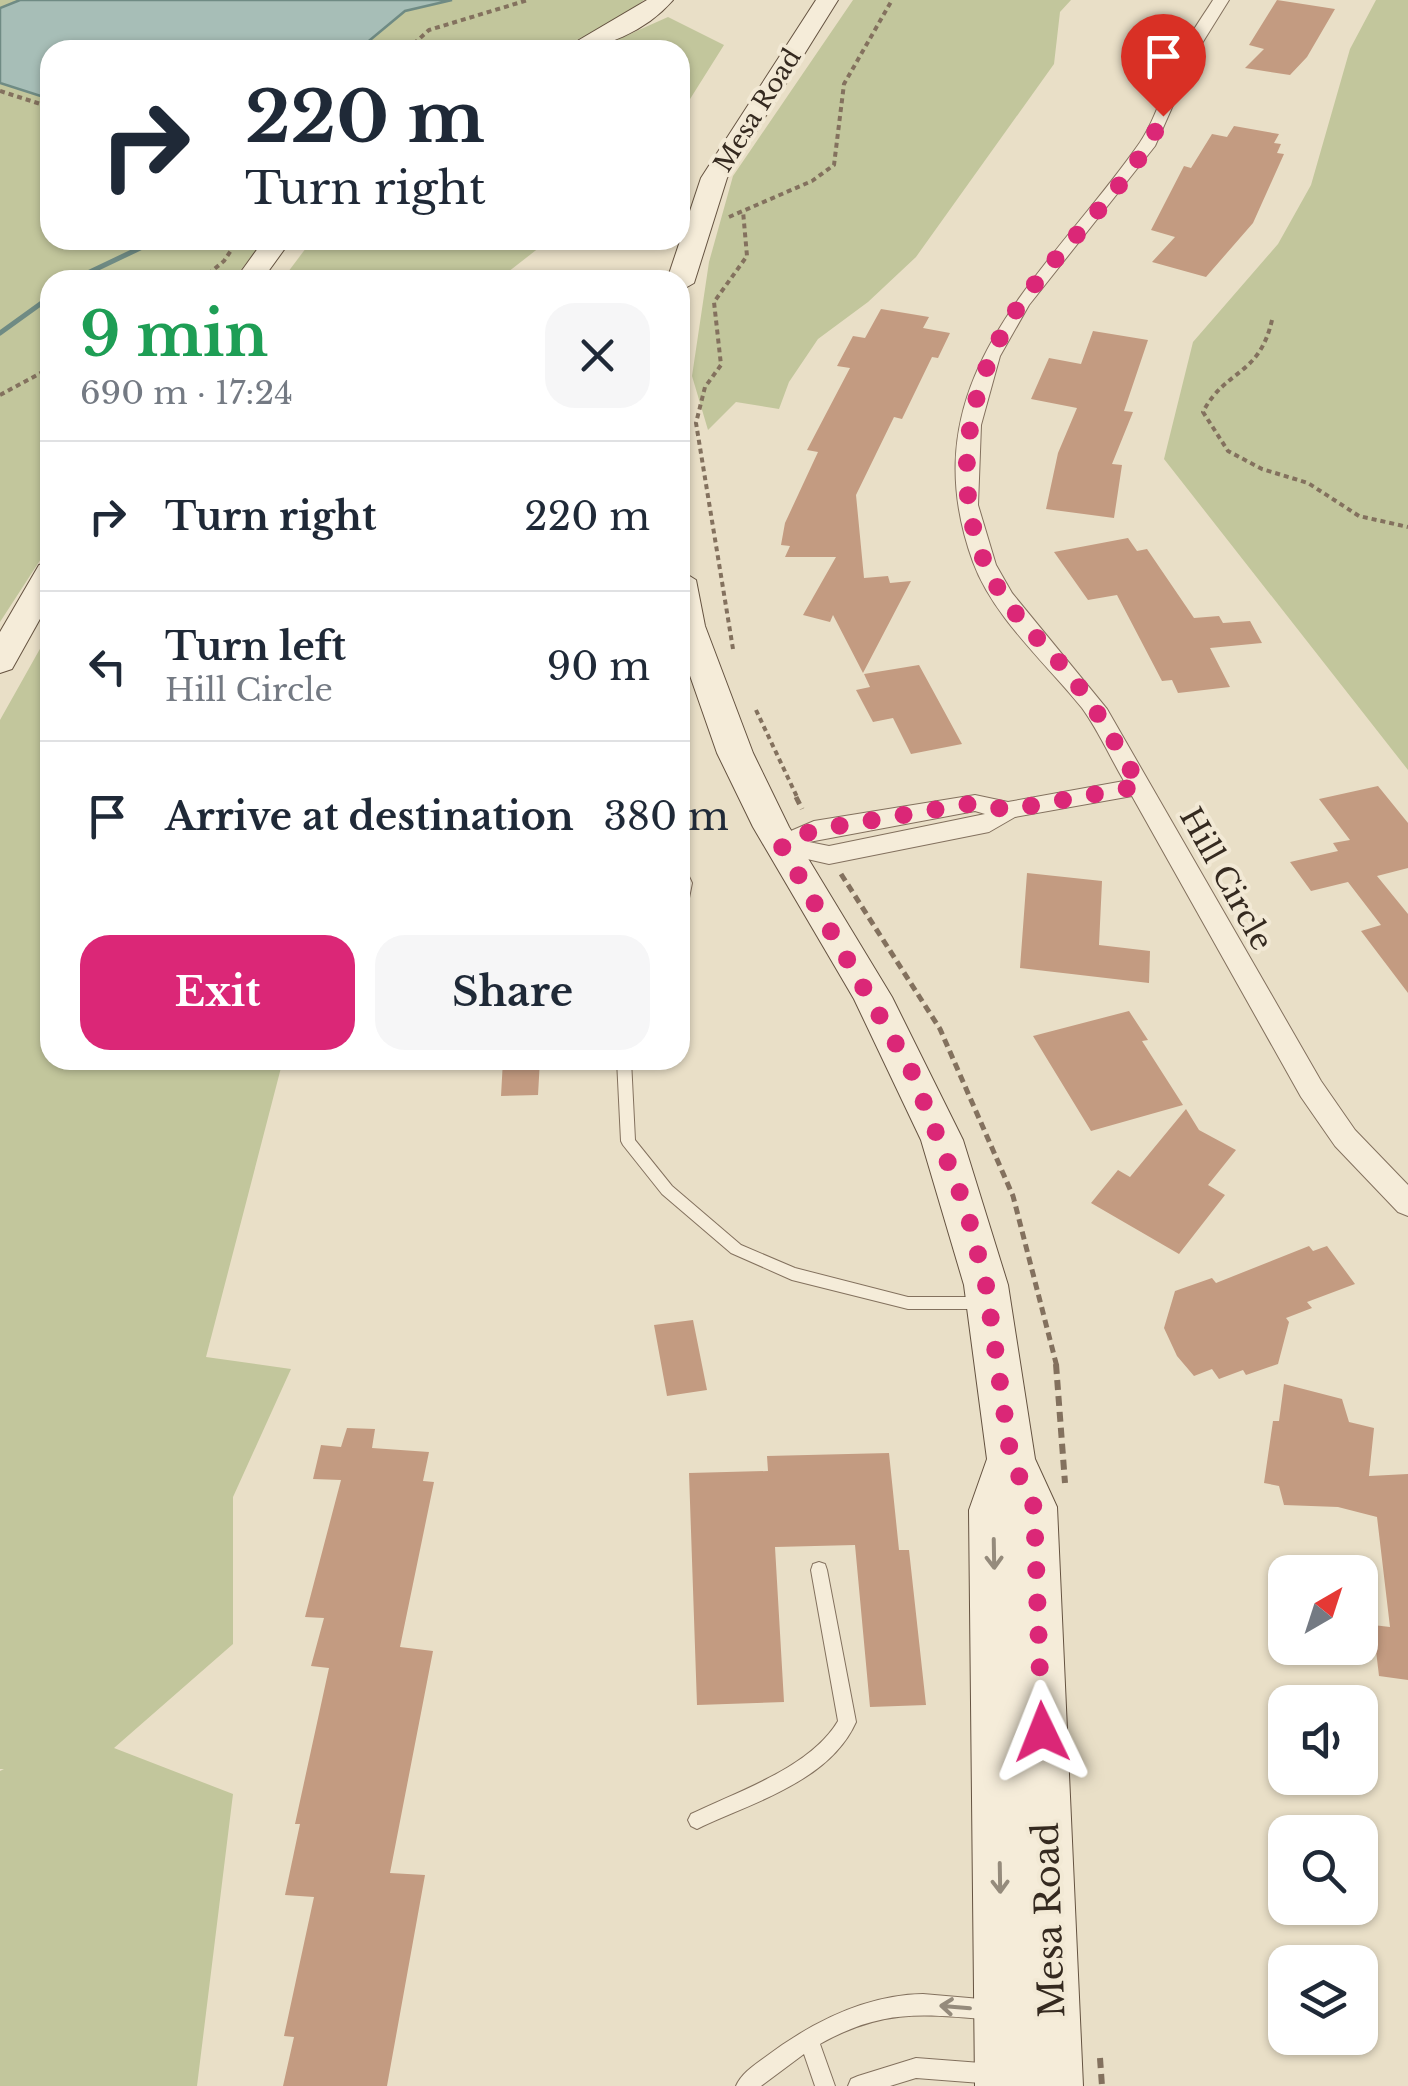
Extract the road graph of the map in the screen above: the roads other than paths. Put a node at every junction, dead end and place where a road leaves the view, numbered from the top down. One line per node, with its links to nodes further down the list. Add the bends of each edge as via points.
1 (662, 0): 4 (main road)
2 (827, 0): 5 (main road, Mesa Road, via 714,178)
3 (1221, 0): 9 (street, Hill Circle, via 1136,164 1006,326 978,390 968,453 967,505 985,566 1085,695)
4 (597, 40)
5 (684, 270)
6 (40, 590): 8 (main road)
7 (690, 629): 13 (main road, Mesa Road, via 711,692)
8 (0, 662)
9 (1140, 786): 10 (street); 15 (street, Hill Circle, via 1311,1089)
10 (1008, 810): 11 (street, via 975,803); 12 (street, via 989,823)
11 (900, 815): 12 (street); 13 (street, via 814,830)
12 (912, 839): 13 (street, via 828,855)
13 (781, 845): 16 (main road, Mesa Road, via 911,1070 966,1208)
14 (624, 1070): 16 (lane, via 628,1141 667,1190 736,1249 792,1274 908,1303)
15 (1408, 1204)
16 (989, 1303): 19 (main road, Mesa Road, via 1011,1459 994,1510)
17 (819, 1570): 18 (lane, via 847,1722 842,1735 813,1761)
18 (697, 1820)
19 (1027, 2014): 20 (lane, one-way to 20, via 912,2004); 21 (main road, Mesa Road)
20 (809, 2040): 22 (lane); 23 (lane)
21 (1029, 2081): 24 (lane, via 916,2068)
22 (746, 2086)
23 (825, 2086)
24 (858, 2086)

